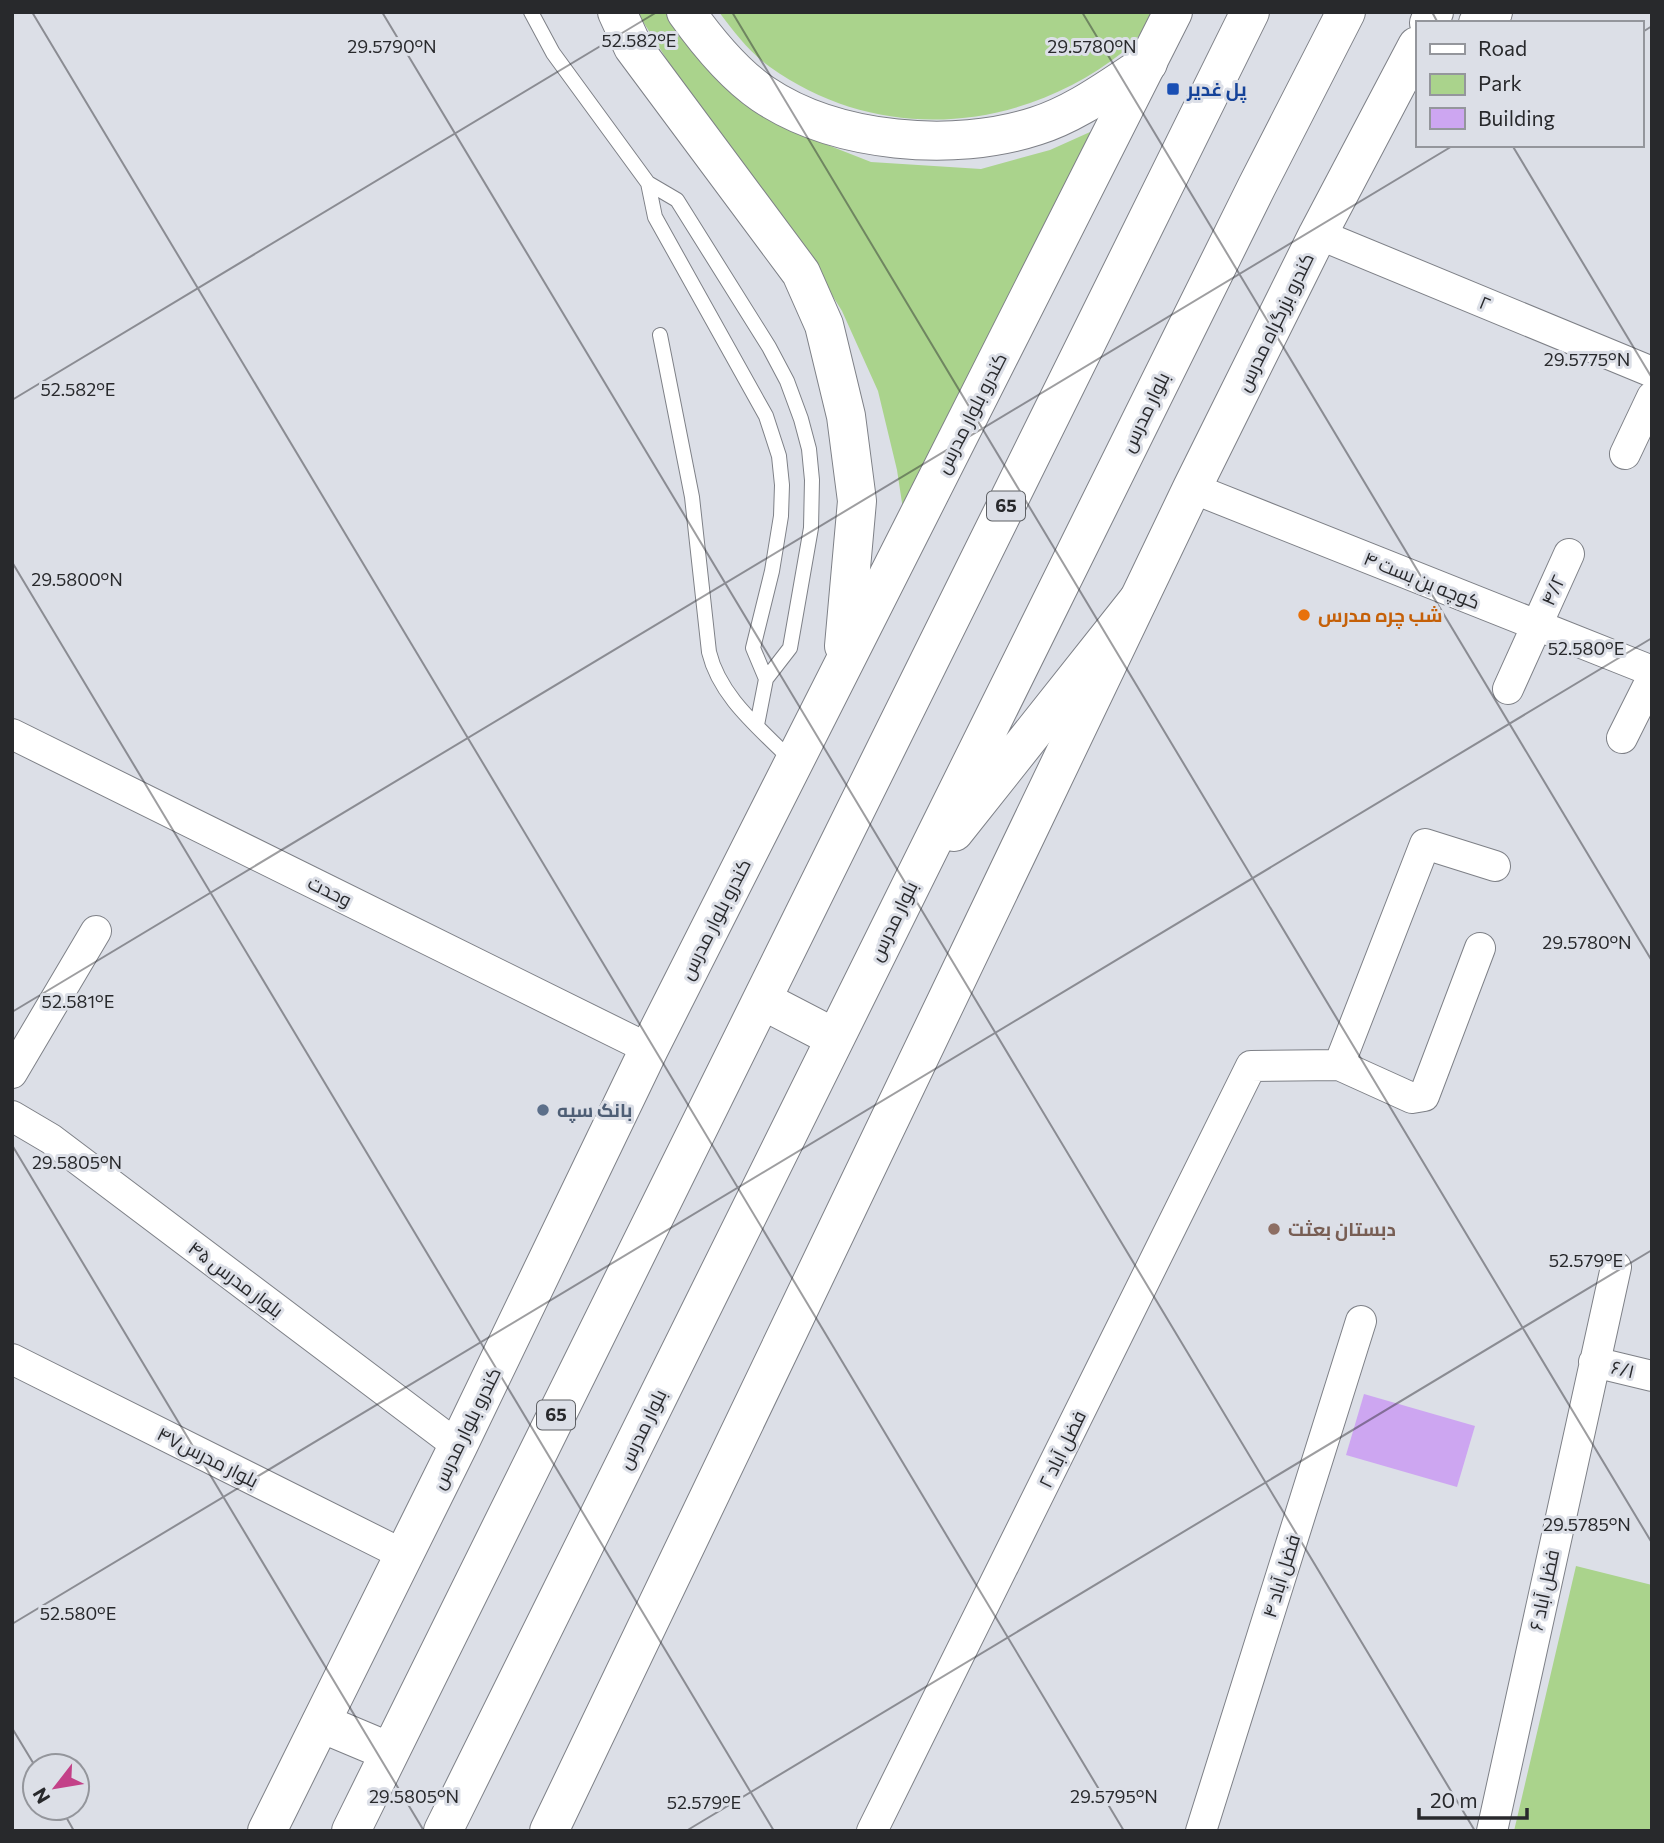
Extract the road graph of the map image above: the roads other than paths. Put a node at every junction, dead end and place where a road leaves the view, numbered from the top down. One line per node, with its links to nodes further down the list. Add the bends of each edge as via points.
1 (531, 12): 10 (lane, via 553,53)
2 (617, 12): 20 (main road, via 634,47 801,274 824,326 846,416 857,500)
3 (687, 12): 8 (main road, via 728,63 763,94 842,130 872,135 951,141 1036,126 1086,104)
4 (1173, 12): 8 (main road, کندرو بلوار مدرس)
5 (1250, 12): 33 (main road, 65)
6 (1346, 12): 30 (main road, بلوار مدرس)
7 (1416, 49): 9 (main road, کندرو بزرگراه مدرس)
8 (1148, 63): 20 (main road, کندرو بلوار مدرس)
9 (1408, 76): 11 (main road, کندرو بزرگراه مدرس)
10 (648, 183): 23 (lane, via 655,217 757,398 779,456 781,516 754,648); 23 (lane, via 677,200 769,347 802,419 812,481 811,528 790,648)
11 (1318, 234): 13 (street, ۲); 16 (main road, کندرو بزرگراه مدرس)
12 (660, 335): 25 (lane, via 692,497 709,652 714,672)
13 (1652, 372)
14 (1652, 397): 15 (street)
15 (1625, 454)
16 (1192, 488): 18 (main road, کندرو بزرگراه مدرس); 19 (street, کوچه بن بست ۴)
17 (1569, 554): 19 (street, ۴/۲)
18 (1138, 600): 30 (main road); 51 (main road)
19 (1537, 626): 21 (street, کوچه بن بست ۴); 24 (street, ۴/۲)
20 (843, 666): 28 (main road, کندرو بلوار مدرس)
21 (1652, 671)
22 (1652, 678): 26 (street)
23 (766, 679): 25 (lane)
24 (1508, 690)
25 (757, 725): 28 (lane)
26 (1622, 738)
27 (15, 742): 35 (street, وحدت)
28 (794, 763): 35 (main road, کندرو بلوار مدرس)
29 (1495, 866): 36 (street, via 1425,844)
30 (908, 892): 34 (main road, بلوار مدرس)
31 (96, 931): 37 (street)
32 (1480, 948): 36 (street, via 1423,1096 1412,1098)
33 (762, 1000): 34 (main road); 47 (main road, 65)
34 (835, 1038): 50 (main road, بلوار مدرس)
35 (649, 1049): 44 (main road, کندرو بلوار مدرس)
36 (1339, 1065): 52 (street, فضل آباد ۲, via 1251,1066)
37 (12, 1073)
38 (12, 1116): 44 (street, ۴۵ بلوار مدرس, via 51,1139)
39 (1616, 1267): 42 (street, فضل آباد ۶)
40 (1361, 1321): 53 (street, فضل آباد ۴)
41 (12, 1359): 45 (street, بلوار مدرس۴۷)
42 (1594, 1363): 43 (street, ۶/۱); 54 (street, فضل آباد ۶)
43 (1652, 1376)
44 (458, 1446): 45 (main road, کندرو بلوار مدرس)
45 (404, 1555): 46 (main road, کندرو بلوار مدرس)
46 (321, 1723): 47 (main road); 48 (main road, کندرو بلوار مدرس)
47 (390, 1752): 49 (main road, 65)
48 (268, 1831)
49 (351, 1831)
50 (443, 1831)
51 (549, 1831)
52 (872, 1831)
53 (1201, 1831)
54 (1492, 1831)

